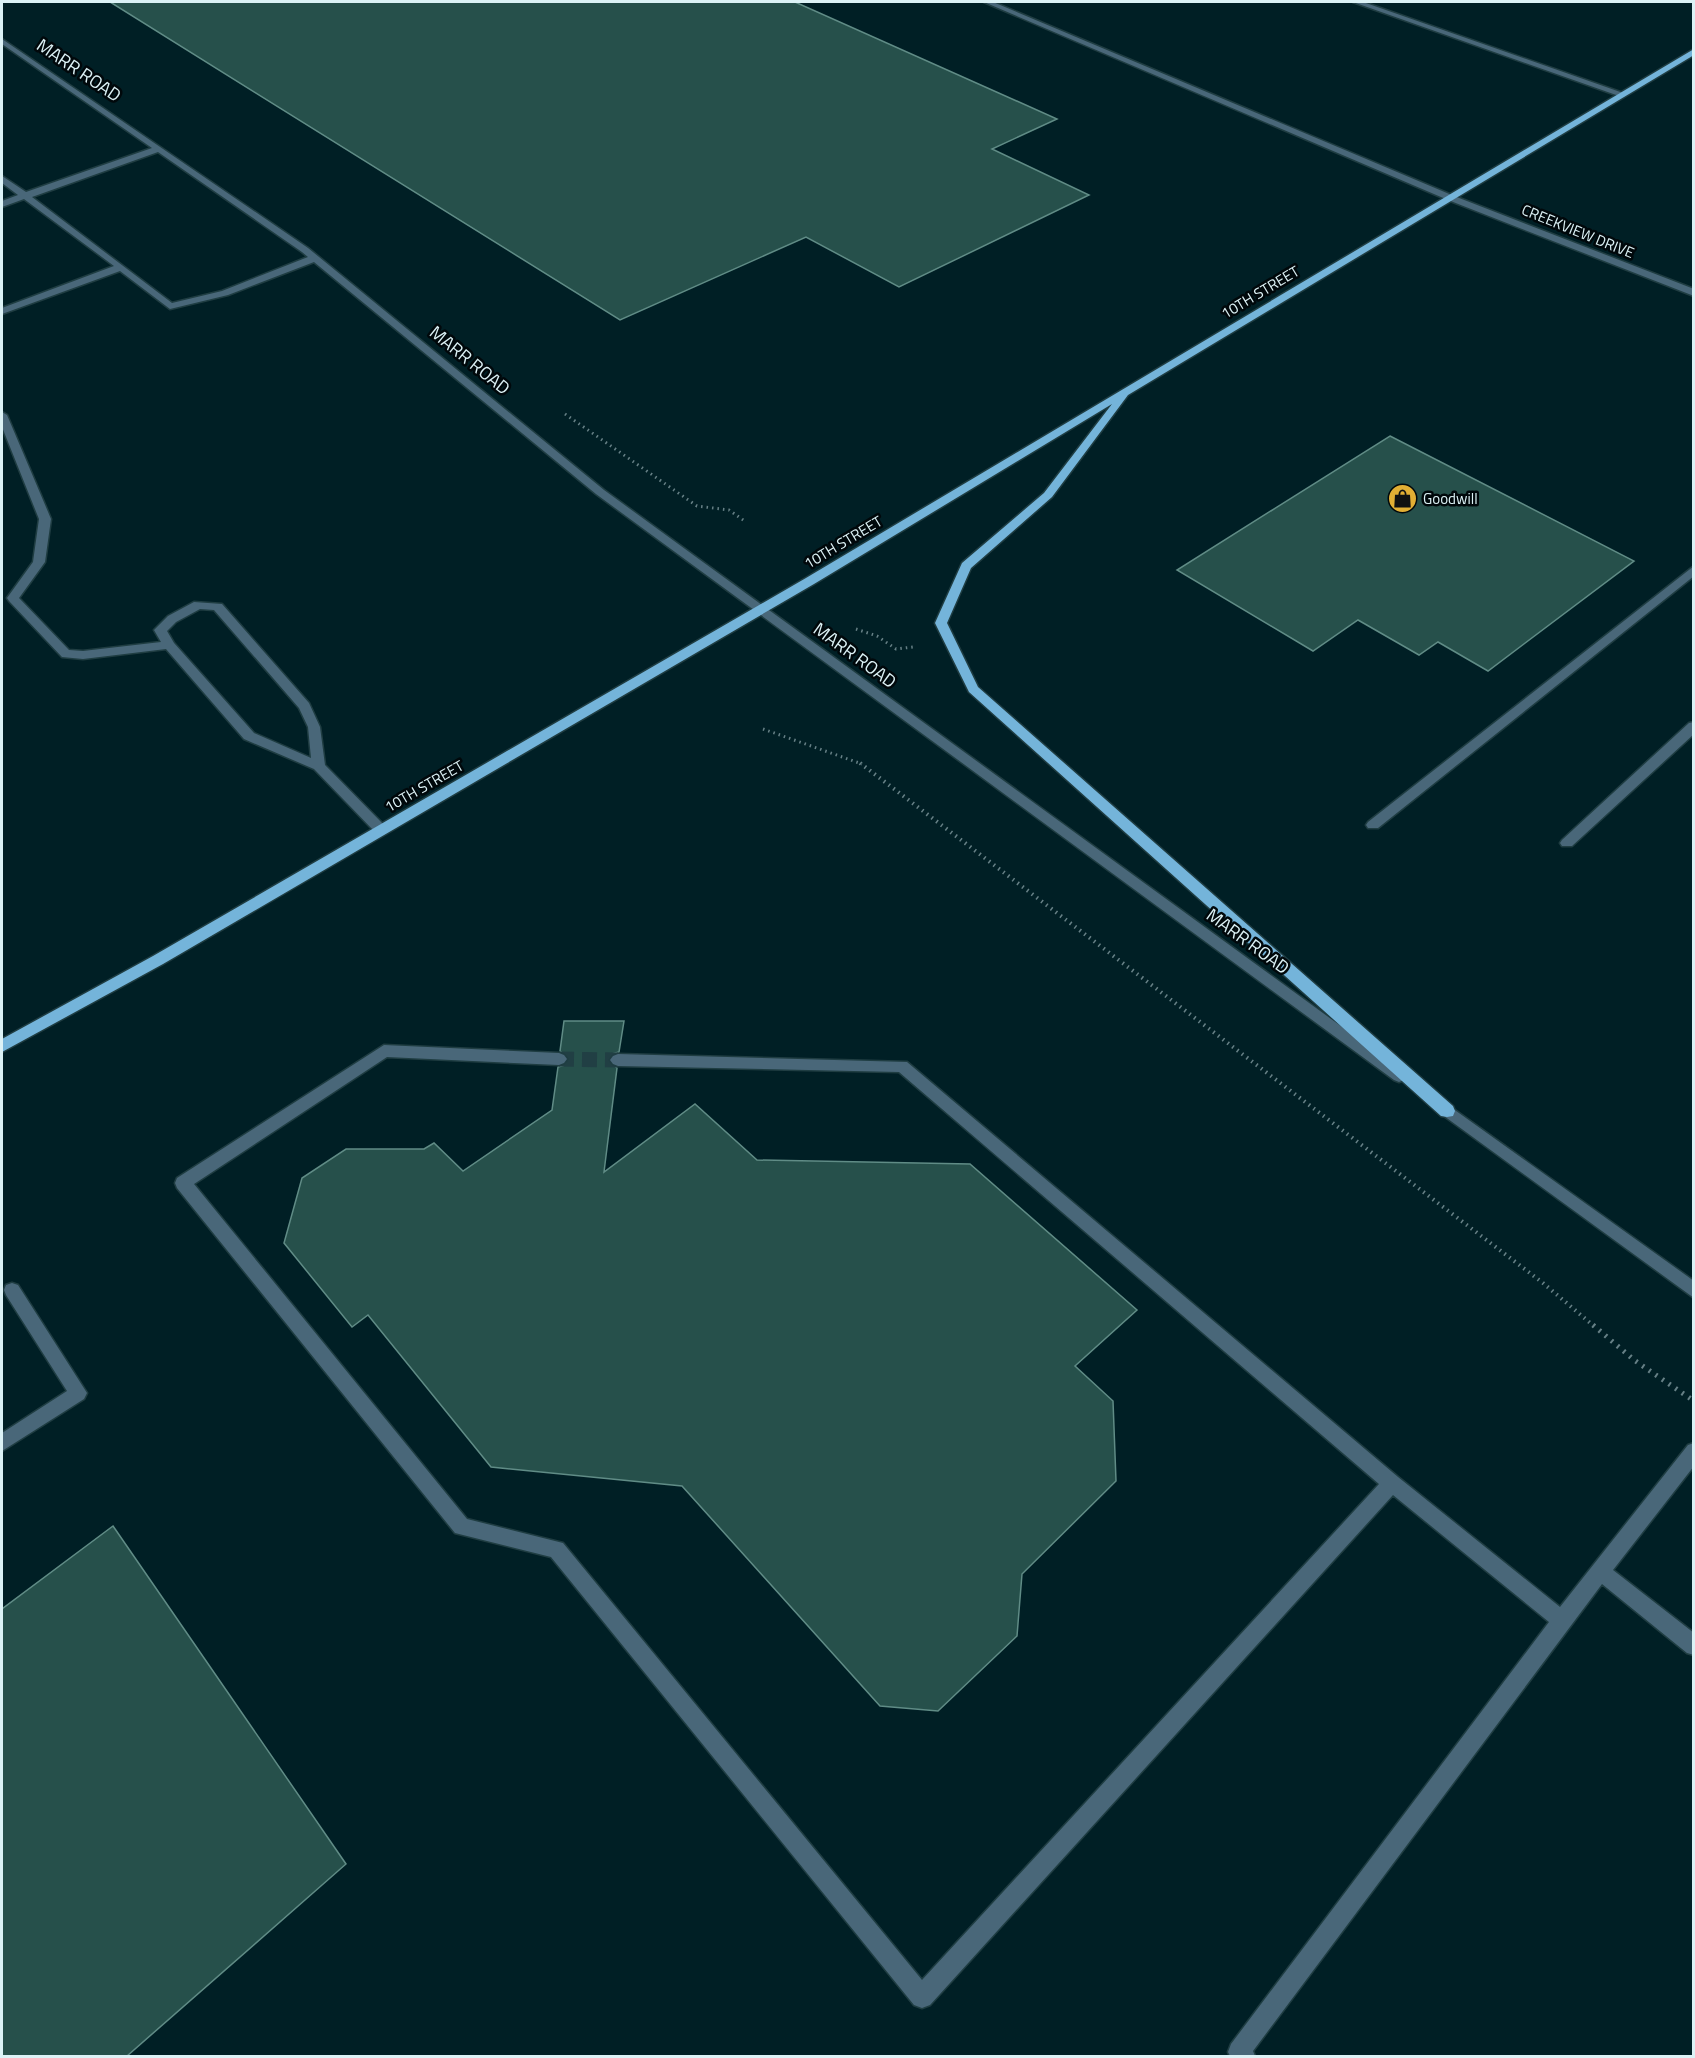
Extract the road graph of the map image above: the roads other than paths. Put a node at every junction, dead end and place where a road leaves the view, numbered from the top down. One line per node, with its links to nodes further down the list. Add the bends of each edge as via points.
1 (988, 2): 9 (street, CREEKVIEW DRIVE)
2 (1357, 2): 5 (street)
3 (2, 41): 6 (street, MARR ROAD)
4 (1694, 51): 5 (main road, 10TH STREET)
5 (1623, 94): 9 (main road, 10TH STREET)
6 (159, 150): 8 (street); 11 (street, MARR ROAD)
7 (2, 179): 8 (street)
8 (24, 196): 10 (street); 12 (street)
9 (1451, 198): 13 (street, CREEKVIEW DRIVE); 15 (main road, 10TH STREET)
10 (2, 204)
11 (315, 258): 12 (street, via 225,294 170,306); 18 (street, MARR ROAD, via 600,492)
12 (121, 267): 14 (street)
13 (1694, 293)
14 (2, 311)
15 (1130, 389): 18 (main road, 10TH STREET); 28 (main road, via 1048,495 966,566 941,623 973,689)
16 (2, 415): 19 (street, via 45,519 39,562 12,598 66,654)
17 (1694, 570): 22 (street)
18 (760, 610): 23 (main road, 10TH STREET); 28 (street, MARR ROAD)
19 (169, 645): 21 (street, via 249,736); 21 (street, via 160,630 172,619 198,605 218,607 305,706 314,727)
20 (1694, 726): 24 (street)
21 (319, 766): 23 (street)
22 (1373, 825)
23 (381, 830): 25 (main road, 10TH STREET)
24 (1567, 843)
25 (2, 1046)
26 (559, 1059): 33 (street, via 384,1052 183,1183 462,1527 556,1549 922,1997)
27 (618, 1060): 33 (street, via 903,1066)
28 (1447, 1110): 30 (street, MARR ROAD)
29 (12, 1290): 31 (street, via 78,1393)
30 (1694, 1291)
31 (2, 1443)
32 (1694, 1451): 34 (street)
33 (1392, 1483): 35 (street)
34 (1600, 1571): 35 (street); 36 (street)
35 (1562, 1620): 37 (street, via 1239,2052)
36 (1694, 1646)
37 (1244, 2056)

